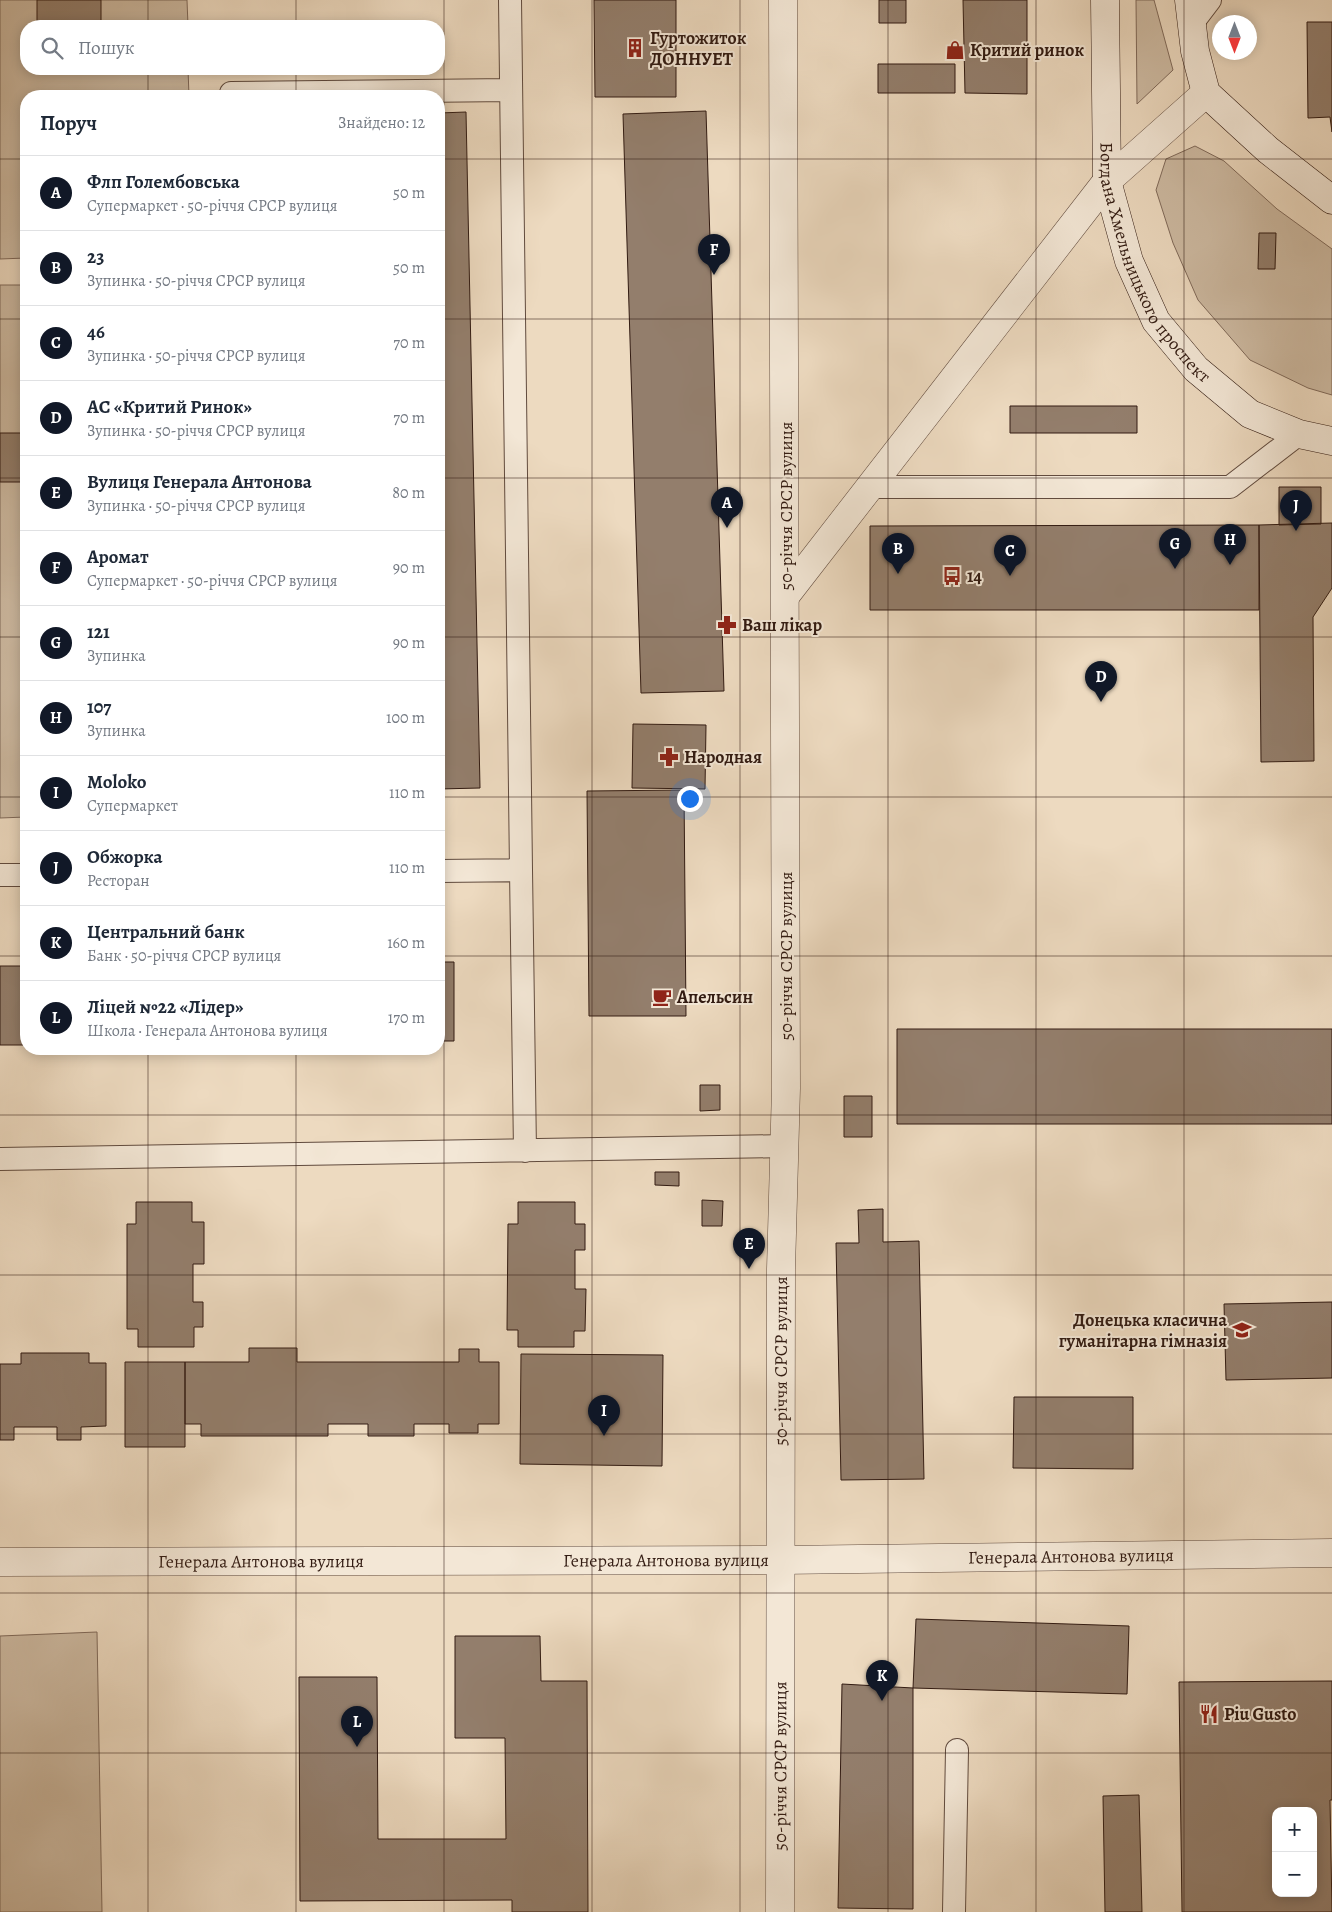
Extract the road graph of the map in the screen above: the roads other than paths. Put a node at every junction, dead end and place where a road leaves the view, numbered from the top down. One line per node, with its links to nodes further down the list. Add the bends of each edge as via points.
1 (510, 0): 6 (lane)
2 (783, 0): 15 (street, 50-річчя СРСР вулиця)
3 (1105, 0): 9 (street, Богдана Хмельницького проспект)
4 (1210, 0): 5 (lane)
5 (1190, 12): 8 (street, via 1195,51)
6 (510, 90): 7 (lane); 16 (lane)
7 (445, 91)
8 (1206, 93): 9 (street); 10 (street, via 1268,150)
9 (1107, 181): 12 (street, Богдана Хмельницького проспект, via 1129,261 1156,321 1196,369 1250,414); 14 (street)
10 (1332, 200)
11 (1332, 430): 12 (street)
12 (1298, 434): 13 (street, Богдана Хмельницького проспект); 14 (lane, via 1230,486)
13 (1332, 441)
14 (870, 486): 15 (street)
15 (786, 595): 20 (street, 50-річчя СРСР вулиця)
16 (520, 870): 17 (lane); 21 (lane)
17 (445, 871)
18 (0, 875): 19 (lane)
19 (20, 875)
20 (785, 1146): 21 (lane); 24 (street, 50-річчя СРСР вулиця, via 781,1269)
21 (525, 1151): 22 (lane)
22 (0, 1159)
23 (1332, 1553): 24 (street, Генерала Антонова вулиця)
24 (780, 1560): 25 (street, Генерала Антонова вулиця); 27 (street, 50-річчя СРСР вулиця)
25 (0, 1562)
26 (957, 1750): 28 (lane)
27 (780, 1912)
28 (954, 1912)

